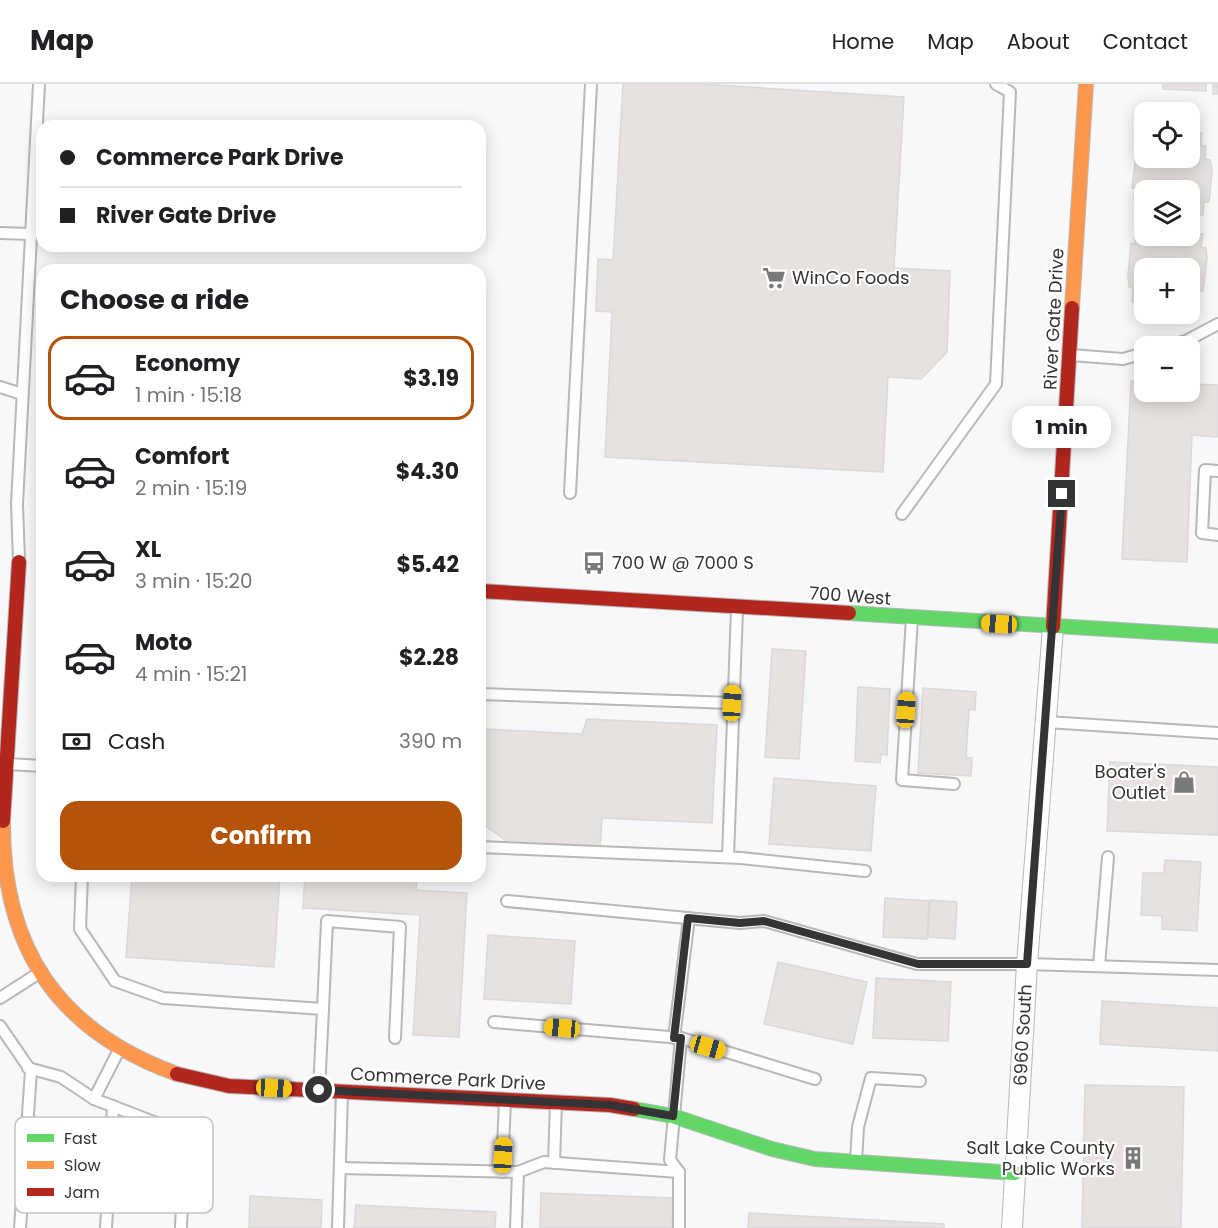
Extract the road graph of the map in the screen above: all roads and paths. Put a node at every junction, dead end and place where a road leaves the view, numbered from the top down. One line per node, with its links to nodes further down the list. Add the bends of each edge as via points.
1 (39, 84): 5 (lane)
2 (591, 84): 16 (lane)
3 (996, 84): 17 (lane, via 1010,92 996,384)
4 (1086, 84): 11 (street, River Gate Drive)
5 (37, 120)
6 (36, 140): 8 (lane)
7 (0, 233): 8 (lane)
8 (31, 234): 14 (lane)
9 (1218, 324): 10 (lane)
10 (1195, 336)
11 (1070, 355): 12 (lane, via 1123,359); 24 (street, River Gate Drive)
12 (1134, 356)
13 (0, 387): 14 (lane)
14 (22, 394): 20 (lane, via 17,504)
15 (1218, 471): 18 (lane, via 1205,470 1202,533)
16 (570, 493)
17 (902, 514)
18 (1218, 535)
19 (0, 561): 20 (street)
20 (25, 562): 30 (street, Commerce Park Drive)
21 (486, 591): 22 (street, 700 West)
22 (737, 607): 23 (street, 700 West); 27 (lane)
23 (912, 618): 24 (street, 700 West); 32 (lane, via 902,780)
24 (1053, 627): 25 (street, 700 West); 28 (street, 6960 South)
25 (1218, 636)
26 (486, 694): 27 (lane)
27 (732, 703): 35 (lane)
28 (1047, 723): 29 (lane); 42 (street, 6960 South)
29 (1218, 733)
30 (7, 764): 31 (lane); 33 (street, Commerce Park Drive)
31 (36, 766)
32 (954, 783)
33 (3, 799): 37 (street, Commerce Park Drive)
34 (486, 847): 35 (lane)
35 (728, 857): 38 (lane)
36 (1108, 857): 43 (lane)
37 (3, 871): 45 (street, Commerce Park Drive, via 17,923)
38 (865, 871)
39 (82, 882): 47 (lane, via 80,928 115,981 163,998)
40 (507, 901): 41 (lane)
41 (688, 918): 42 (lane, via 764,921 918,964); 51 (lane)
42 (1027, 964): 43 (lane); 72 (street, 6960 South)
43 (1099, 966): 44 (lane)
44 (1218, 970)
45 (40, 972): 46 (lane); 52 (street, Commerce Park Drive, via 67,1009)
46 (0, 998)
47 (323, 1009): 50 (lane, via 327,921 400,927); 56 (lane)
48 (494, 1022): 51 (lane)
49 (0, 1026): 53 (lane)
50 (395, 1038)
51 (678, 1038): 54 (lane); 62 (lane)
52 (119, 1050): 56 (street, Commerce Park Drive, via 156,1068 211,1084); 58 (lane)
53 (28, 1068): 58 (lane, via 61,1077); 63 (lane)
54 (815, 1079)
55 (920, 1081): 67 (lane, via 871,1078 858,1127)
56 (319, 1090): 57 (street, Commerce Park Drive)
57 (342, 1091): 59 (street, Commerce Park Drive); 68 (lane)
58 (94, 1099): 61 (lane)
59 (505, 1100): 60 (street, Commerce Park Drive); 69 (lane)
60 (556, 1102): 62 (street, Commerce Park Drive); 66 (lane)
61 (113, 1106): 64 (lane); 65 (lane)
62 (673, 1116): 67 (street, Commerce Park Drive, via 772,1149); 71 (lane, via 670,1160)
63 (27, 1117)
64 (112, 1117)
65 (141, 1117)
66 (554, 1163): 70 (lane, via 544,1162); 71 (lane)
67 (856, 1164): 72 (street, Commerce Park Drive)
68 (340, 1168): 69 (lane); 79 (lane)
69 (502, 1172): 70 (lane)
70 (518, 1172): 80 (lane)
71 (679, 1173): 81 (lane)
72 (1015, 1173): 82 (street, 6960 South)
73 (21, 1213): 76 (lane)
74 (107, 1213): 77 (lane)
75 (181, 1213): 78 (lane)
76 (20, 1228)
77 (106, 1228)
78 (180, 1228)
79 (338, 1228)
80 (516, 1228)
81 (679, 1228)
82 (1012, 1228)

